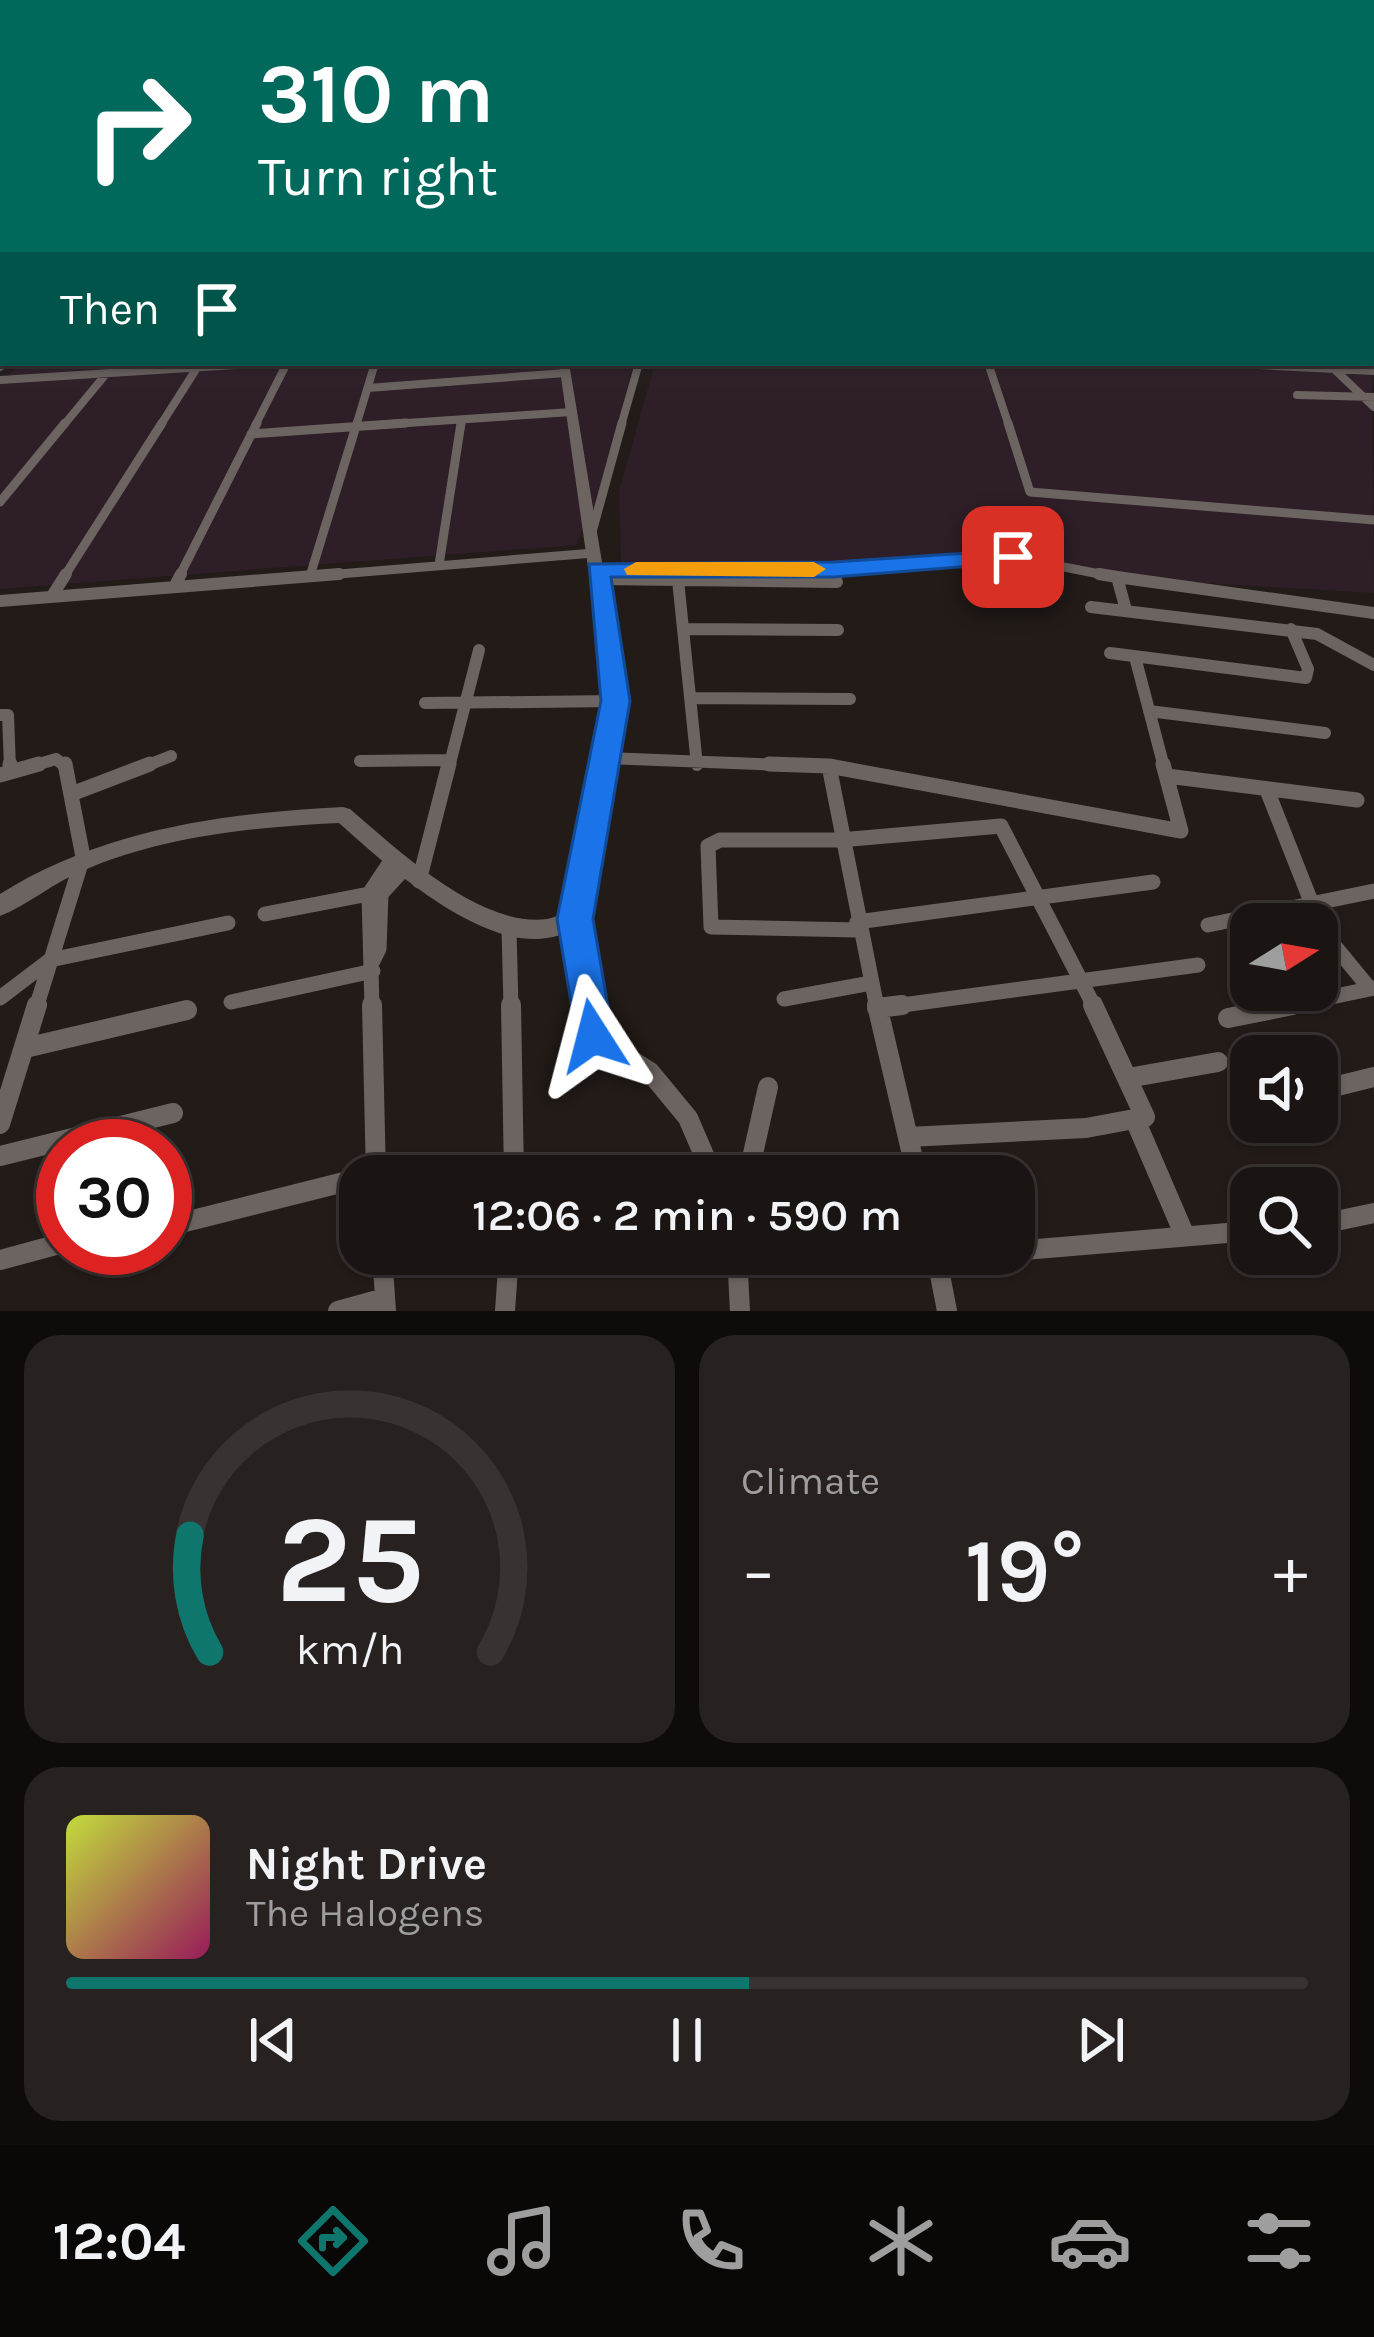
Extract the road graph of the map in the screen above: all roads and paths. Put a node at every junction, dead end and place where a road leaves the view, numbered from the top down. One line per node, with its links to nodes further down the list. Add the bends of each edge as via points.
1 (189, 366): 10 (street)
2 (198, 366): 30 (street)
3 (285, 366): 19 (street)
4 (375, 366): 12 (street)
5 (638, 366): 22 (street)
6 (989, 366): 21 (street, via 1030,492)
7 (1331, 366): 9 (street); 14 (street)
8 (565, 368): 12 (street); 16 (street)
9 (1374, 371)
10 (106, 374): 11 (street); 20 (street)
11 (0, 380)
12 (368, 388): 18 (street)
13 (1297, 395): 14 (street)
14 (1368, 396): 15 (street)
15 (1374, 407)
16 (572, 412): 17 (street); 22 (street)
17 (462, 420): 18 (street); 23 (street)
18 (356, 427): 19 (street); 25 (street)
19 (251, 434): 29 (street)
20 (0, 502)
21 (1374, 520)
22 (592, 532): 24 (street)
23 (439, 566): 24 (street); 25 (street)
24 (597, 567): 26 (street, via 834,569 1013,557); 27 (street); 44 (street)
25 (310, 576): 29 (street)
26 (1117, 577): 33 (street); 34 (street)
27 (678, 580): 28 (street); 35 (street)
28 (837, 582)
29 (174, 586): 30 (street)
30 (52, 596): 31 (street)
31 (0, 601)
32 (1091, 607): 33 (street)
33 (1126, 610): 37 (street)
34 (1374, 613)
35 (684, 629): 36 (street); 42 (street)
36 (838, 629)
37 (1291, 629): 40 (street, via 1306,678); 41 (street, via 1330,639)
38 (478, 650): 45 (street)
39 (1110, 653): 40 (street)
40 (1135, 657): 47 (street)
41 (1374, 665)
42 (692, 698): 43 (street); 54 (street)
43 (850, 699)
44 (616, 701): 45 (street); 51 (street)
45 (465, 702): 46 (street); 52 (street)
46 (425, 703)
47 (1149, 710): 49 (street); 57 (street)
48 (0, 715): 56 (street, via 8,716)
49 (1325, 733)
50 (171, 756): 59 (street)
51 (607, 758): 54 (street); 72 (street)
52 (450, 760): 53 (street); 63 (street)
53 (360, 761)
54 (698, 765): 55 (street)
55 (829, 766): 57 (street, via 1181,831); 61 (street)
56 (5, 773): 59 (street, via 62,759)
57 (1167, 776): 58 (street)
58 (1267, 790): 60 (street); 68 (street)
59 (74, 793): 62 (street)
60 (1358, 800)
61 (840, 840): 67 (street, via 1001,826); 76 (street); 76 (street, via 711,843 710,925)
62 (83, 856): 63 (street, via 282,817 343,815); 70 (street); 79 (street)
63 (406, 869): 66 (street); 77 (street); 81 (street, via 382,894)
64 (1153, 882): 67 (street)
65 (1374, 891): 69 (street)
66 (369, 894): 71 (street); 81 (street, via 366,953)
67 (1040, 895): 76 (street); 82 (street)
68 (1306, 903)
69 (1317, 903)
70 (0, 906)
71 (265, 914)
72 (575, 919): 77 (street); 103 (street, via 593,1036 650,1072 688,1118)
73 (1230, 921): 75 (street)
74 (228, 923): 79 (street)
75 (1208, 925)
76 (858, 926): 83 (street)
77 (509, 928): 102 (street)
78 (1338, 945): 84 (street)
79 (50, 960): 85 (street); 91 (street)
80 (1198, 965): 82 (street)
81 (373, 966): 87 (street); 101 (street)
82 (1081, 978): 88 (street); 94 (street)
83 (871, 983): 86 (street); 88 (street)
84 (1372, 989): 90 (street)
85 (0, 998)
86 (784, 999)
87 (232, 1002)
88 (877, 1008): 100 (street)
89 (187, 1010): 91 (street)
90 (1228, 1018)
91 (25, 1048): 99 (street)
92 (1218, 1062): 94 (street)
93 (1374, 1077): 95 (street)
94 (1128, 1078): 98 (street, via 1144,1118)
95 (1338, 1086)
96 (768, 1087): 104 (street)
97 (173, 1113): 106 (street)
98 (1136, 1122): 100 (street); 112 (street)
99 (0, 1124)
100 (908, 1137): 105 (street)
101 (370, 1155)
102 (514, 1155)
103 (704, 1155)
104 (753, 1155)
105 (912, 1155)
106 (0, 1156)
107 (339, 1184): 109 (street)
108 (1374, 1214): 110 (street)
109 (192, 1220)
110 (1338, 1221)
111 (1230, 1233): 112 (street)
112 (1185, 1236): 113 (street)
113 (1035, 1249)
114 (36, 1250): 115 (street)
115 (0, 1260)
116 (384, 1275): 120 (street)
117 (508, 1275): 122 (street)
118 (738, 1275): 123 (street)
119 (940, 1275): 124 (street)
120 (386, 1305): 121 (street)
121 (338, 1311)
122 (505, 1311)
123 (740, 1311)
124 (947, 1311)

